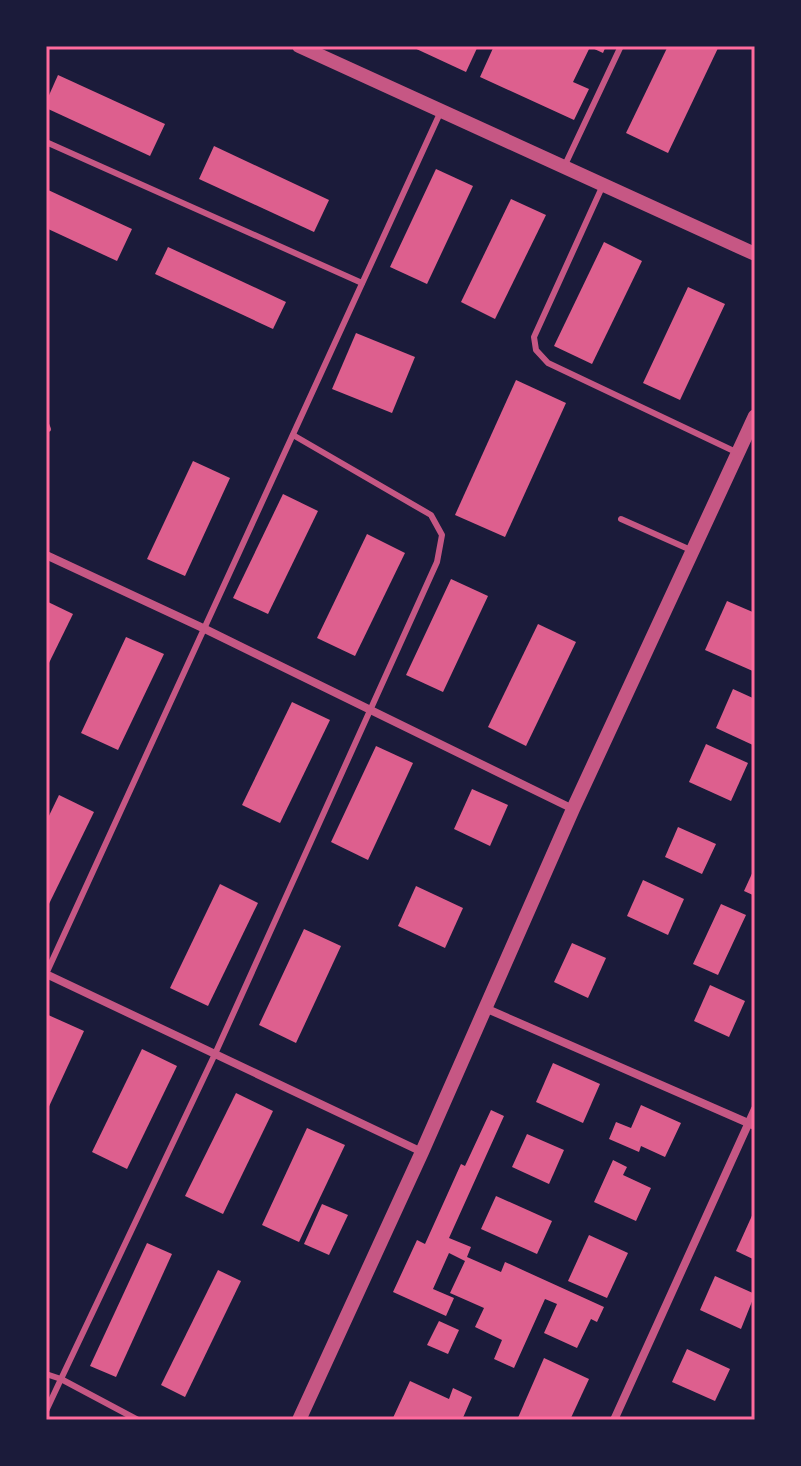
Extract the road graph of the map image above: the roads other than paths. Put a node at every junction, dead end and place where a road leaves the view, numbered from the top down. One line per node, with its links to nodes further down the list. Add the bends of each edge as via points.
1 (299, 46): 3 (street)
2 (621, 46): 5 (lane)
3 (441, 111): 5 (street); 8 (lane)
4 (46, 142): 8 (lane)
5 (564, 167): 6 (street)
6 (603, 185): 7 (street); 11 (lane, via 534,337 536,350 548,363)
7 (755, 254)
8 (362, 283): 10 (lane)
9 (755, 416): 11 (street)
10 (293, 435): 15 (lane); 19 (lane, via 431,515 442,535 437,562)
11 (738, 453): 13 (street)
12 (621, 519): 13 (lane)
13 (693, 551): 16 (street)
14 (46, 555): 15 (street)
15 (205, 629): 16 (street); 17 (lane)
16 (573, 809): 18 (street)
17 (46, 974): 19 (street)
18 (485, 1008): 21 (street); 22 (street)
19 (215, 1054): 22 (street); 24 (lane)
20 (755, 1109): 21 (street)
21 (752, 1124): 28 (street)
22 (422, 1152): 27 (street)
23 (46, 1374): 24 (lane)
24 (61, 1379): 25 (lane); 26 (lane)
25 (46, 1411)
26 (138, 1420)
27 (299, 1420)
28 (614, 1420)

